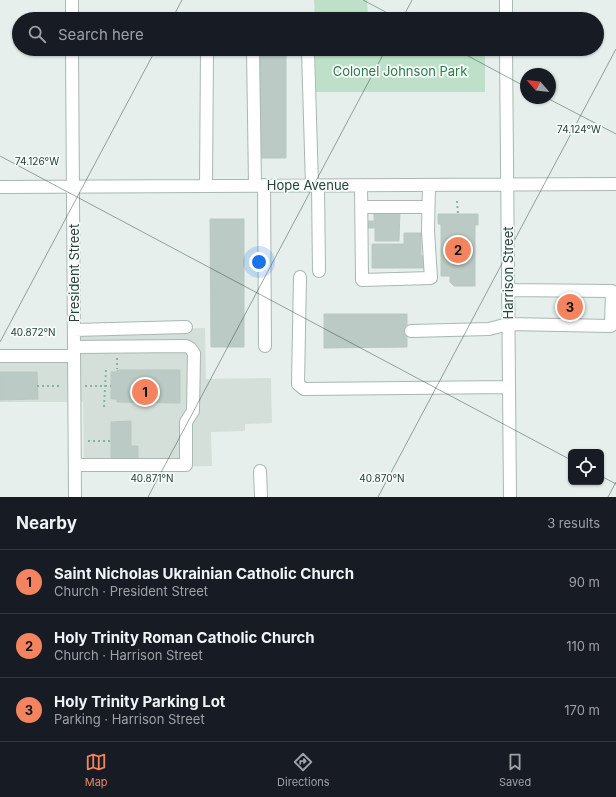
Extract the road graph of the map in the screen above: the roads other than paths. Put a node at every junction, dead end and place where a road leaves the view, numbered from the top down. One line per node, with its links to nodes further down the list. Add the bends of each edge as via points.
1 (72, 0): 3 (street)
2 (506, 0): 4 (street)
3 (72, 12)
4 (506, 12)
5 (72, 56): 17 (street, President Street)
6 (207, 56): 13 (street)
7 (253, 56): 14 (street)
8 (308, 56): 15 (street)
9 (506, 56): 11 (street, Harrison Street)
10 (428, 184): 11 (street, Hope Avenue); 16 (street, Hope Avenue); 20 (street)
11 (507, 184): 12 (street, Hope Avenue); 23 (street, Harrison Street)
12 (616, 184)
13 (206, 185): 14 (street, Hope Avenue); 17 (street, Hope Avenue)
14 (260, 185): 15 (street, Hope Avenue); 28 (street)
15 (315, 185): 16 (street, Hope Avenue); 21 (street)
16 (361, 185): 19 (street)
17 (74, 186): 18 (street, Hope Avenue); 26 (street, President Street)
18 (0, 187)
19 (362, 207): 20 (street); 20 (street, via 362,280 431,278)
20 (427, 207)
21 (320, 271)
22 (300, 277): 31 (street, via 298,384 304,389)
23 (508, 290): 24 (street, Harrison Street); 24 (street, via 612,291 611,326)
24 (508, 324): 27 (street, via 489,329); 31 (street, Harrison Street)
25 (186, 327): 26 (street)
26 (74, 330): 29 (street, President Street)
27 (411, 331)
28 (265, 346)
29 (74, 351): 30 (street); 32 (street, President Street); 32 (street, via 186,346 194,353 193,411 186,422 186,465)
30 (0, 356)
31 (509, 387): 36 (street, Harrison Street)
32 (75, 465): 34 (street, President Street)
33 (260, 471): 35 (street)
34 (75, 497)
35 (261, 497)
36 (510, 497)

